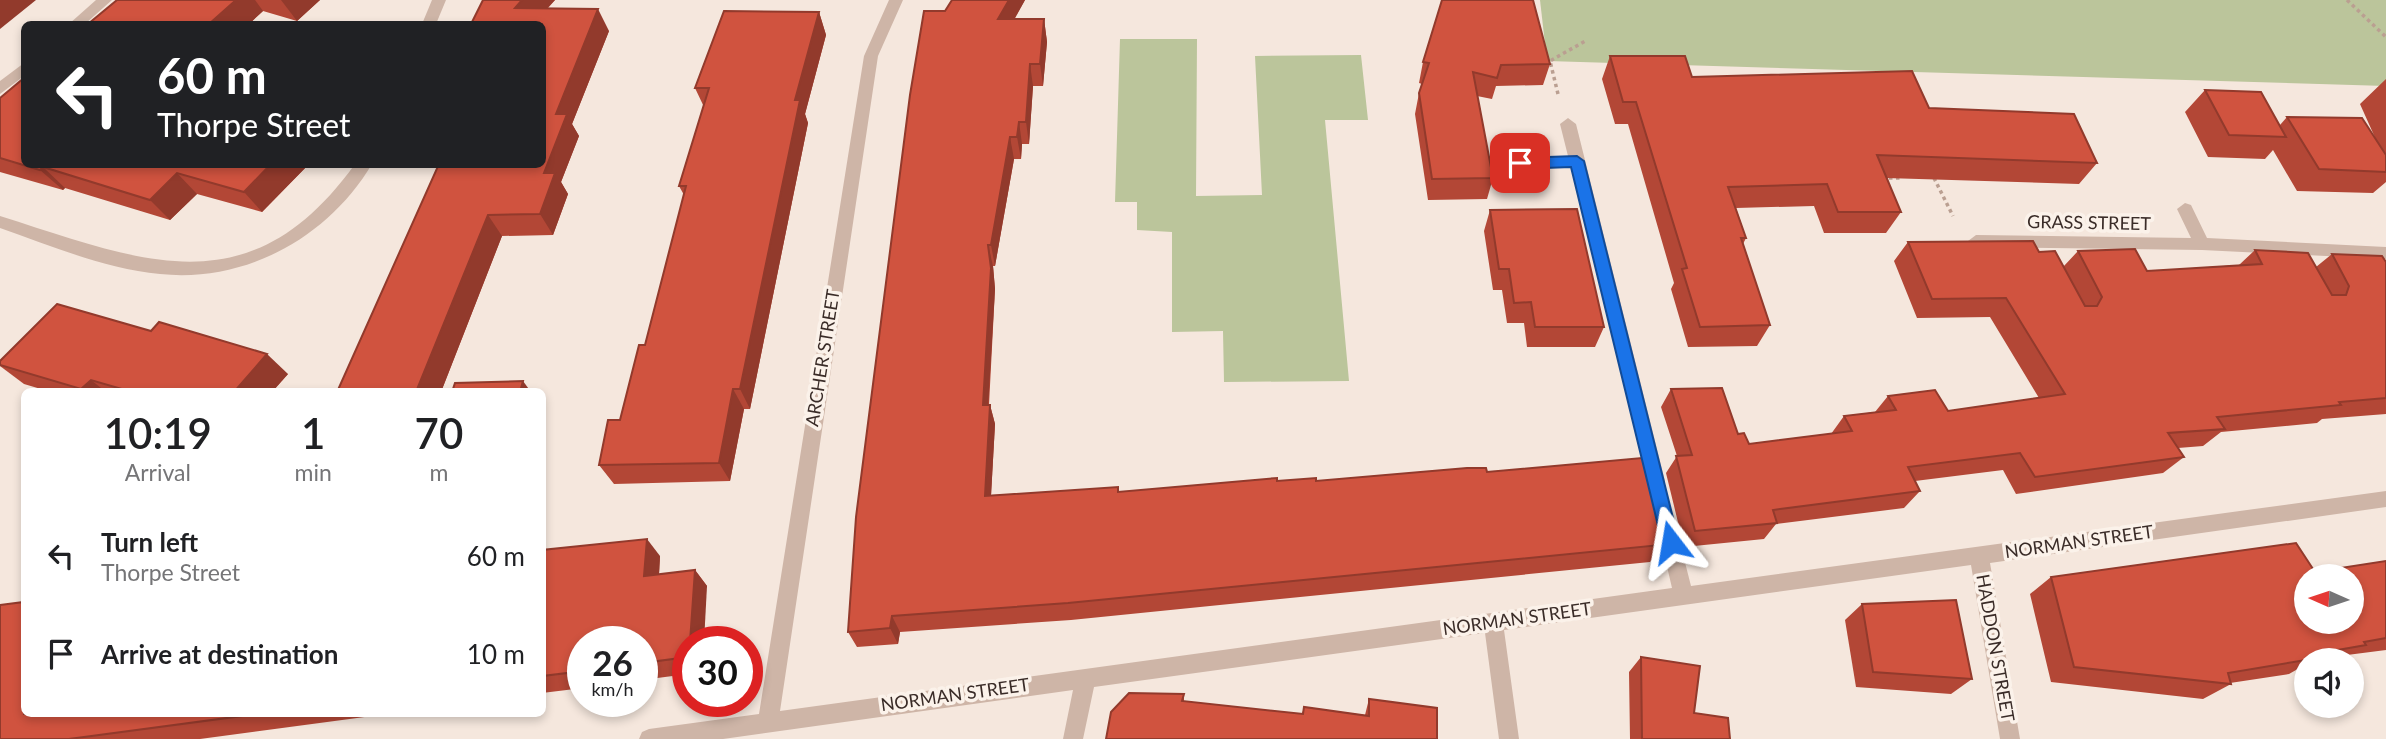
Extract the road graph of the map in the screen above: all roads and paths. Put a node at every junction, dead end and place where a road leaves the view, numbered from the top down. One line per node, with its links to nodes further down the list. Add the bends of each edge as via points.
1 (105, 0): 5 (street)
2 (439, 0): 6 (street)
3 (896, 0): 28 (street, ARCHER STREET, via 871,55)
4 (2347, 0): 7 (path)
5 (80, 21)
6 (430, 21)
7 (2386, 37)
8 (1587, 40): 11 (path, via 1550,61)
9 (21, 71): 10 (street)
10 (0, 89)
11 (1568, 124): 12 (street)
12 (1577, 161): 13 (street); 25 (street)
13 (1520, 163)
14 (361, 168): 19 (street, via 337,202 297,236 227,265 201,269 159,268)
15 (1910, 178): 17 (path)
16 (1923, 178): 20 (path, via 1936,178 1965,241)
17 (1872, 179)
18 (2185, 209): 21 (street)
19 (0, 222)
20 (1976, 242): 21 (street, GRASS STREET)
21 (2202, 244): 22 (street, GRASS STREET)
22 (2386, 253)
23 (2386, 499): 24 (street, NORMAN STREET)
24 (1979, 556): 25 (street, NORMAN STREET); 33 (street, HADDON STREET)
25 (1684, 596): 26 (street, NORMAN STREET)
26 (1493, 622): 27 (street, NORMAN STREET); 32 (street)
27 (1086, 677): 28 (street, NORMAN STREET); 31 (street)
28 (768, 720): 29 (street, NORMAN STREET)
29 (678, 737): 30 (street, NORMAN STREET)
30 (649, 739)
31 (1073, 739)
32 (1509, 739)
33 (2010, 739)

